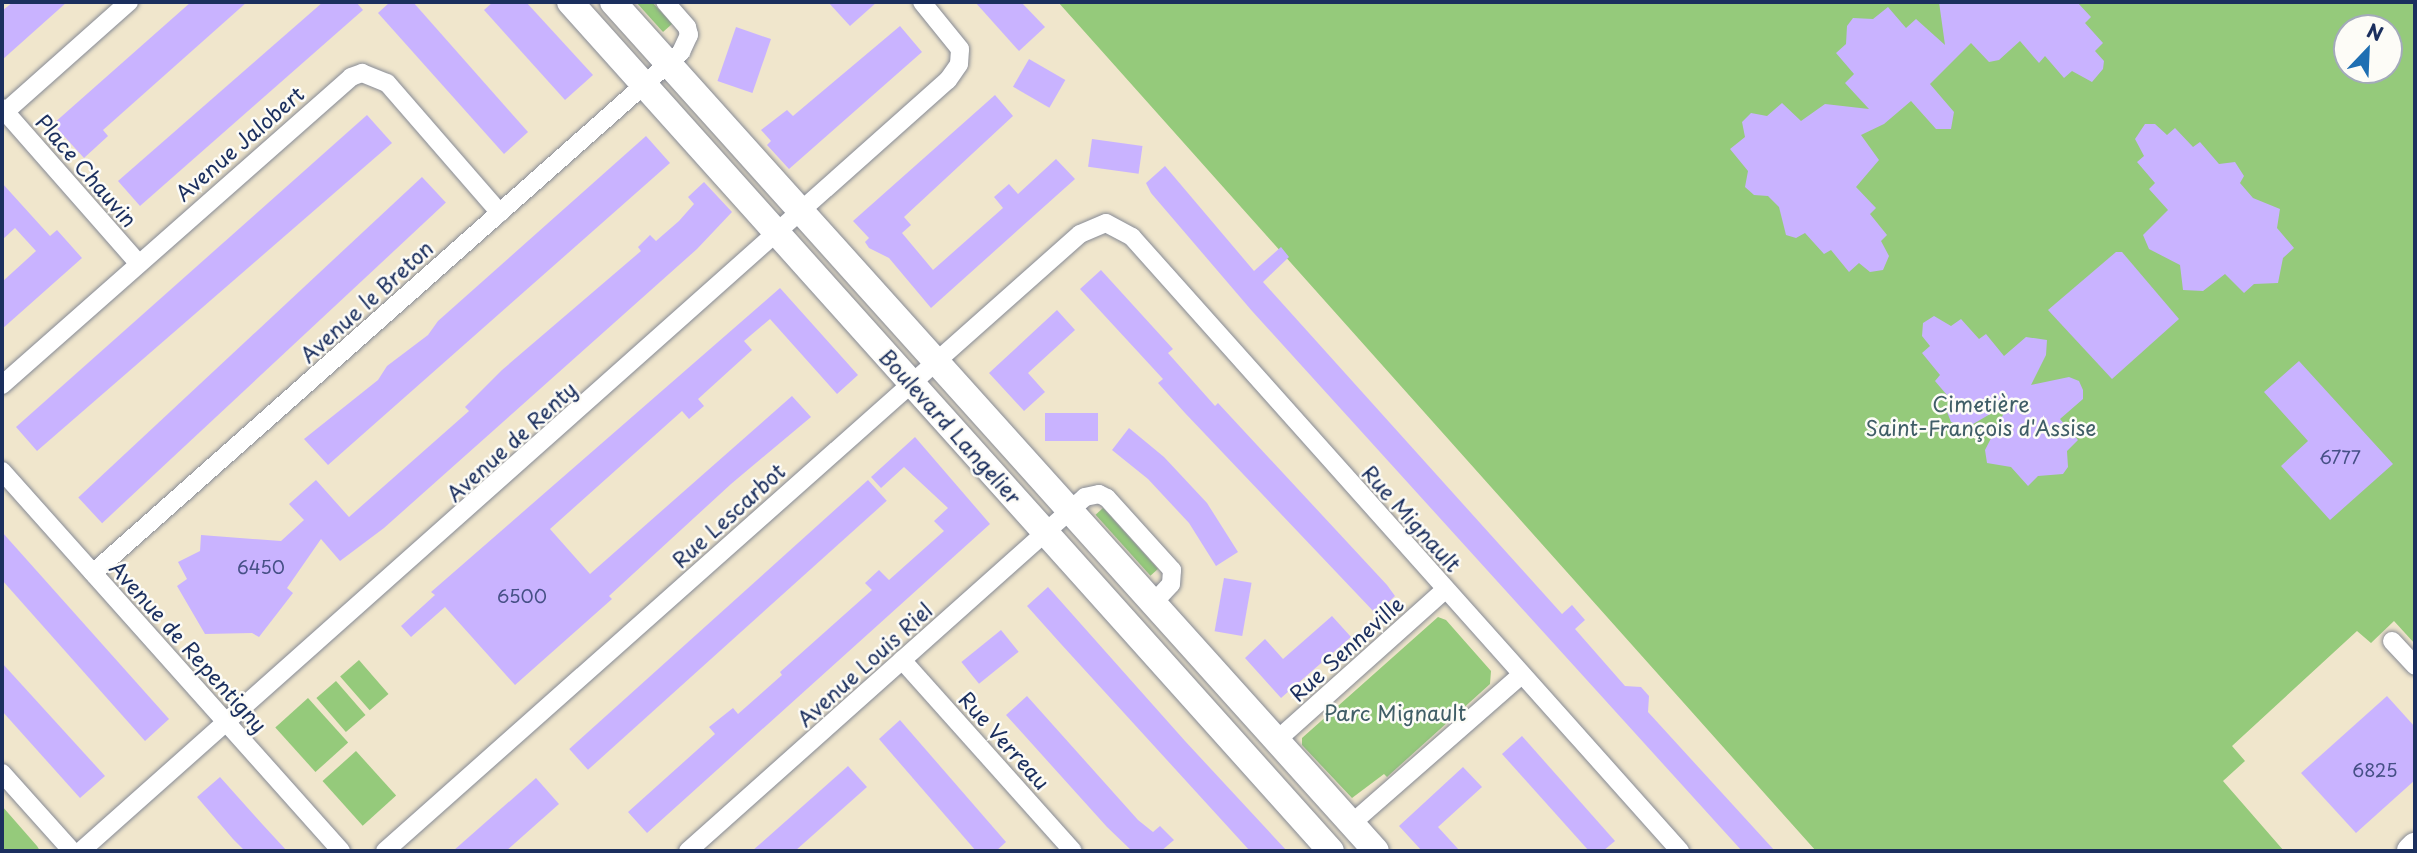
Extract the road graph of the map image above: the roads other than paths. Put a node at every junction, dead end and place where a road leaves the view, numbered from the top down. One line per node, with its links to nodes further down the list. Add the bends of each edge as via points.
1 (129, 2): 8 (street)
2 (570, 2): 7 (main road, Boulevard Langelier)
3 (613, 2): 6 (main road, Boulevard Langelier)
4 (665, 2): 6 (street, via 689,35 681,52)
5 (922, 2): 9 (street, Avenue de Renty, via 952,35 961,57 948,80)
6 (668, 63): 7 (street, Avenue le Breton); 9 (main road, Boulevard Langelier)
7 (644, 83): 10 (street, Avenue le Breton); 12 (main road, Boulevard Langelier)
8 (4, 110): 13 (street, Place Chauvin)
9 (802, 212): 12 (street, Avenue de Renty); 14 (main road, Boulevard Langelier)
10 (500, 213): 13 (street, Avenue Jalobert, via 387,83 362,73 341,84); 20 (street, Avenue le Breton)
11 (1106, 223): 14 (street, Rue Lescarbot, via 1089,226); 21 (street, Rue Mignault, via 1132,237)
12 (778, 234): 15 (main road, Boulevard Langelier); 27 (street, Avenue de Renty)
13 (138, 263): 16 (street, Avenue Jalobert)
14 (936, 361): 15 (street, Rue Lescarbot); 18 (main road, Boulevard Langelier)
15 (911, 382): 19 (main road, Boulevard Langelier); 35 (street, Rue Lescarbot)
16 (2, 385)
17 (2, 471): 20 (street, Avenue de Repentigny)
18 (1071, 510): 19 (street, Avenue Louis Riel); 22 (main road, Boulevard Langelier); 22 (street, Avenue Louis Riel, via 1092,494 1113,505 1172,570 1171,584)
19 (1046, 533): 24 (street, Avenue Louis Riel); 38 (main road, Boulevard Langelier)
20 (93, 573): 27 (street, Avenue de Repentigny)
21 (1445, 590): 26 (street, Rue Mignault); 28 (street, Rue Senneville)
22 (1154, 602): 28 (main road, Boulevard Langelier)
23 (2392, 641): 25 (street)
24 (902, 660): 36 (street, Avenue Louis Riel); 37 (street, Rue Verreau)
25 (2415, 666)
26 (1521, 675): 30 (street); 40 (street, Rue Mignault)
27 (227, 723): 33 (street, Avenue de Renty); 34 (street, Avenue de Repentigny)
28 (1276, 740): 30 (main road, Boulevard Langelier)
29 (2, 773): 32 (street)
30 (1351, 824): 39 (main road, Boulevard Langelier)
31 (2415, 847): 41 (main road)
32 (72, 851)
33 (81, 851)
34 (341, 851)
35 (385, 851)
36 (688, 851)
37 (1073, 851)
38 (1331, 851)
39 (1376, 851)
40 (1680, 851)
41 (2411, 851)

